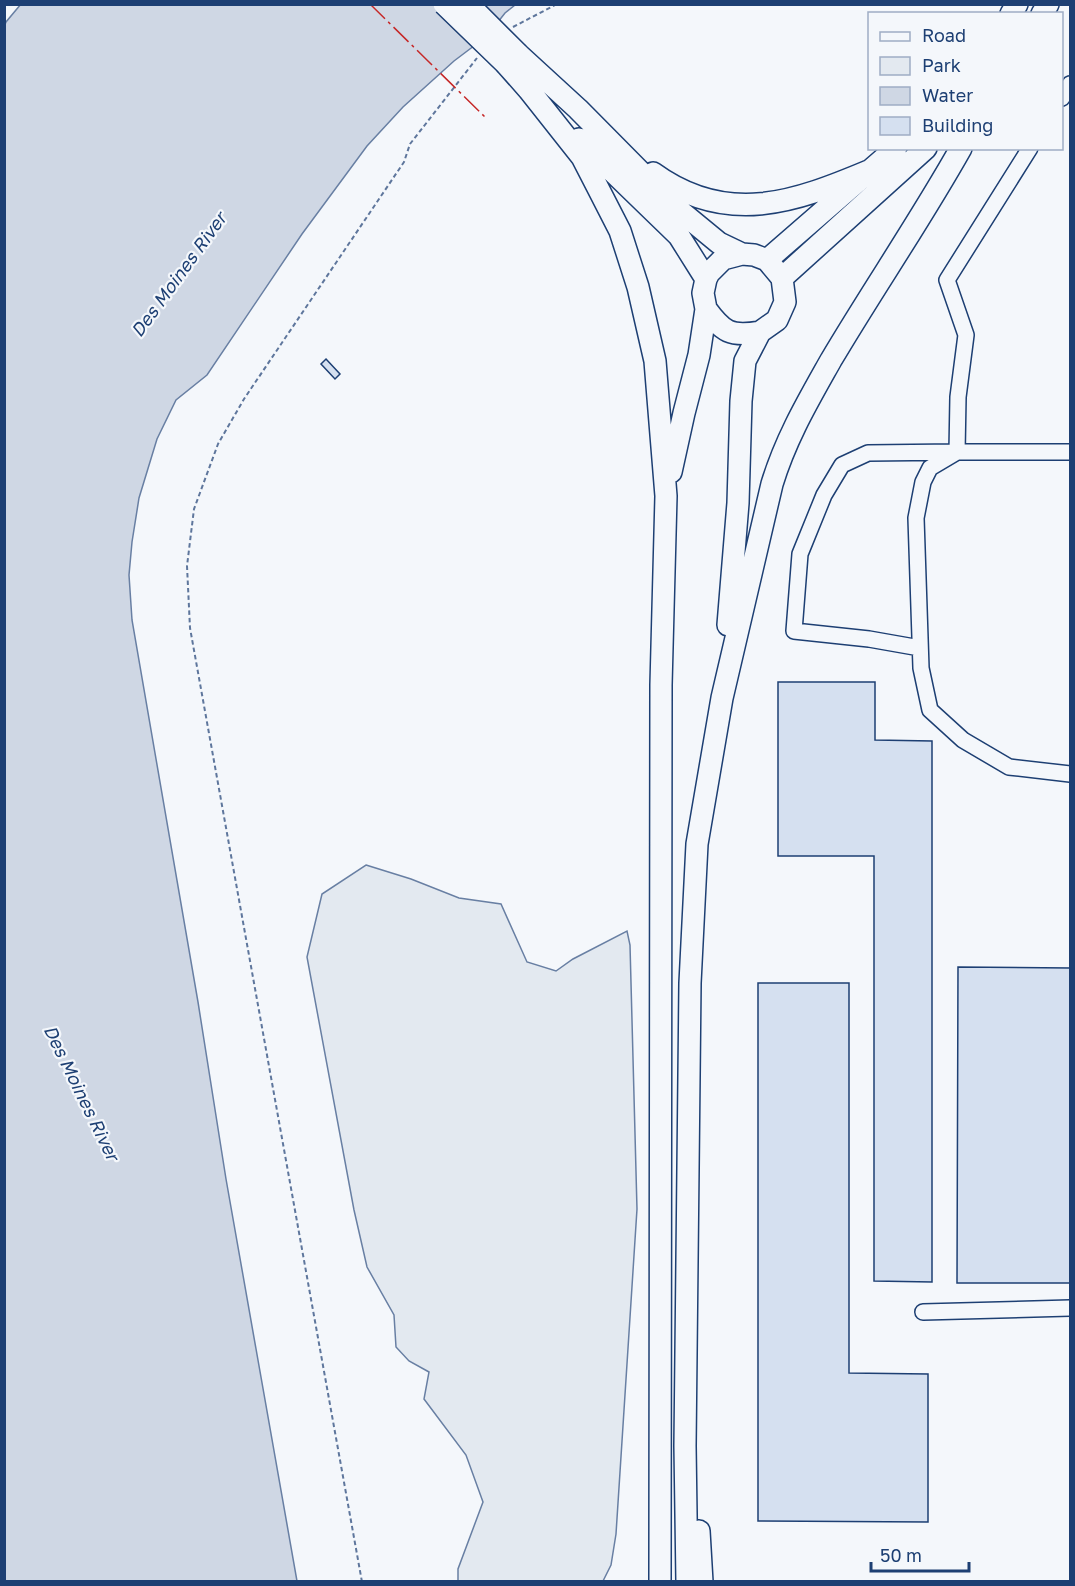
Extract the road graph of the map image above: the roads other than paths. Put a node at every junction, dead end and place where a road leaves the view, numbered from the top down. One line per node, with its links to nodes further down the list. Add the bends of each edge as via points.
1 (444, 4): 3 (highway, bridge)
2 (468, 4): 3 (highway, bridge)
3 (512, 59): 4 (highway); 5 (highway)
4 (529, 90): 14 (highway, via 679,236); 19 (highway, via 582,158 620,231 655,361)
5 (610, 141): 10 (highway, via 673,187 731,204 778,203); 11 (highway, via 674,206 719,243)
6 (894, 150): 10 (highway)
7 (924, 150): 13 (highway)
8 (960, 150): 21 (highway, via 861,309 782,451)
9 (1029, 150): 17 (lane, via 946,280 966,335 958,397)
10 (871, 170): 12 (highway)
11 (742, 254): 12 (highway); 14 (highway, via 723,259)
12 (767, 260): 13 (highway)
13 (782, 278): 16 (highway, via 785,302 777,320)
14 (706, 279): 15 (highway)
15 (706, 309): 16 (highway, via 720,328 742,336); 19 (highway)
16 (760, 332): 21 (highway, via 745,361)
17 (957, 452): 18 (lane); 20 (lane, via 930,468 915,518); 20 (lane, via 868,453 842,465 824,495 800,554 794,631)
18 (1071, 452)
19 (666, 496): 26 (highway, via 661,685)
20 (920, 648): 22 (lane, via 930,710 963,740 1009,767)
21 (722, 698): 25 (highway, via 697,844 690,983)
22 (1071, 774)
23 (1071, 1308): 24 (lane)
24 (923, 1311)
25 (687, 1313): 29 (highway); 30 (highway)
26 (661, 1463): 27 (highway); 28 (highway)
27 (644, 1581)
28 (660, 1581)
29 (687, 1581)
30 (702, 1581)

